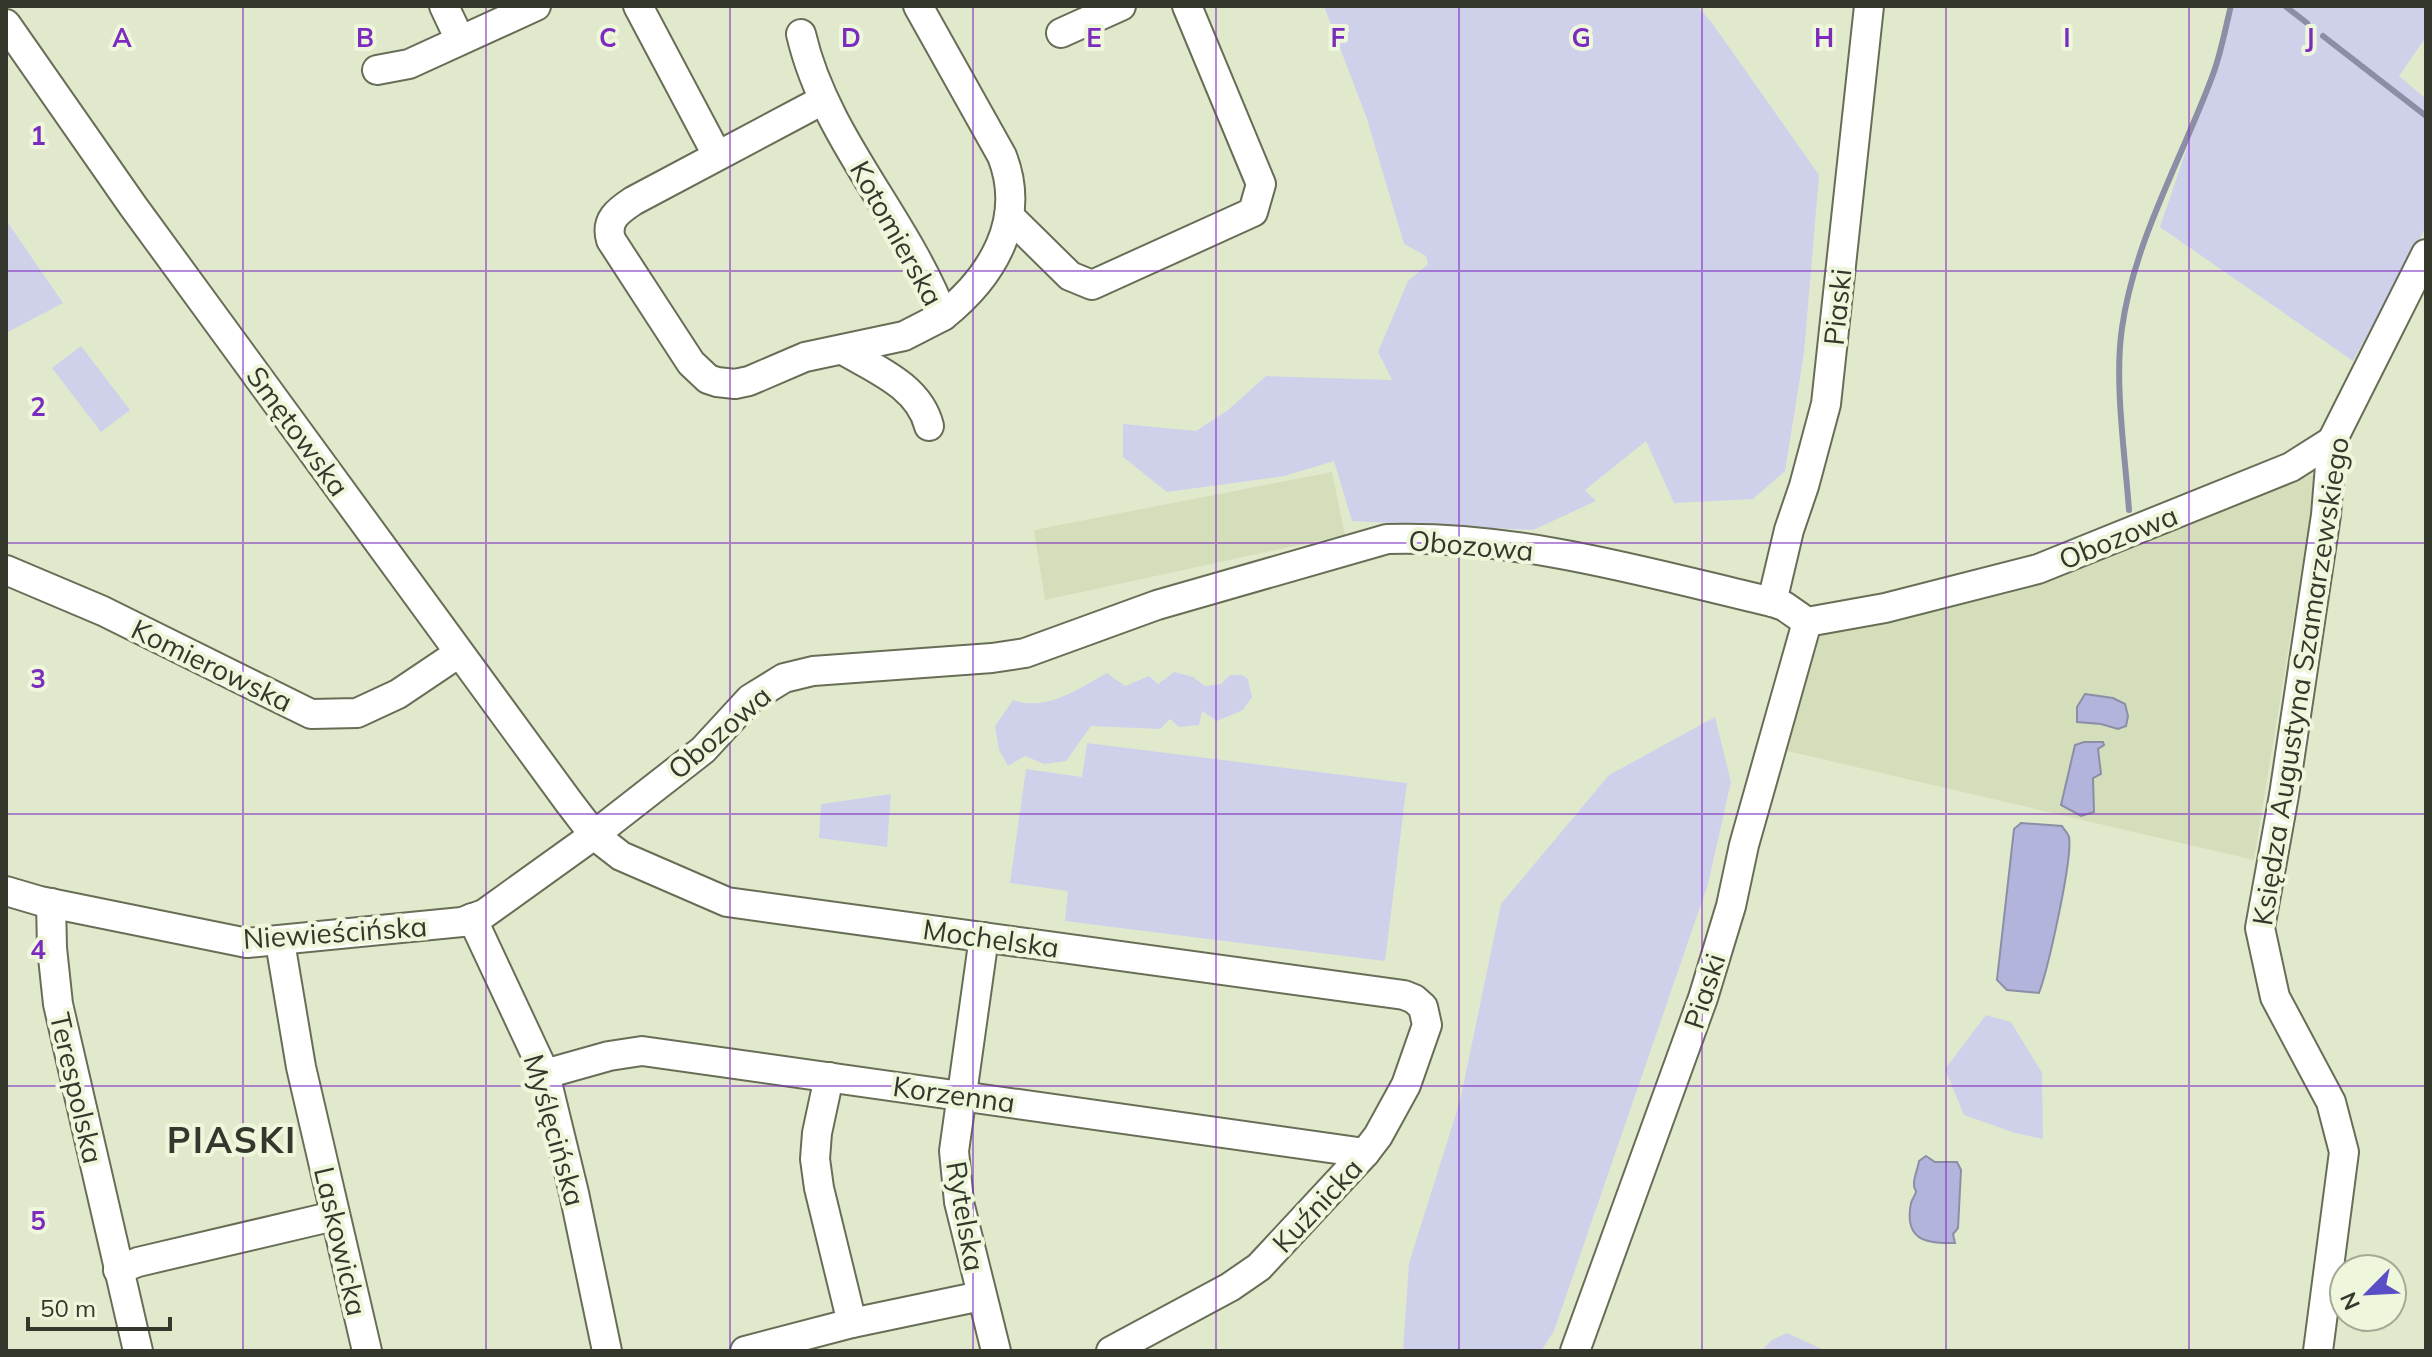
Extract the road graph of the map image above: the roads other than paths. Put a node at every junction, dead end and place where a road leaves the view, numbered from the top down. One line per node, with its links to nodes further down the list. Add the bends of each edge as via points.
1 (444, 6): 11 (street)
2 (536, 6): 11 (street)
3 (638, 6): 14 (street)
4 (918, 6): 15 (street, via 1002,156 1009,174)
5 (1121, 6): 9 (street)
6 (1187, 6): 15 (street, via 1261,184 1253,212 1092,285 1070,276)
7 (1869, 6): 22 (street, Piaski, via 1826,404)
8 (6, 24): 24 (street, Smętowska)
9 (1061, 33)
10 (801, 34): 13 (street, Kotomierska)
11 (460, 40): 12 (street, via 409,64)
12 (377, 70)
13 (823, 100): 14 (street, Kotomierska); 17 (street, Kotomierska, via 897,224)
14 (717, 155): 18 (street, Kotomierska, via 617,213 609,227 614,244 691,363 708,379 726,384 749,381 805,357)
15 (1009, 216): 17 (street, via 992,263 965,299)
16 (2426, 254): 20 (street, Księdza Augustyna Szamarzewskiego)
17 (943, 316): 18 (street, Kotomierska, via 904,336)
18 (843, 350): 19 (street, via 904,387)
19 (929, 426)
20 (2332, 441): 23 (street, Obozowa, via 2291,467 2038,569); 47 (street, Księdza Augustyna Szamarzewskiego, via 2322,544 2260,928 2275,997 2331,1102 2344,1152)
21 (6, 570): 24 (street, Komierowska, via 103,611 311,714 357,713 398,694)
22 (1772, 602): 23 (street, Obozowa); 25 (street, Obozowa, via 1505,544 1387,539 1157,605 1025,653 834,668 784,678 750,699 703,750)
23 (1807, 622): 46 (street, Piaski, via 1703,998)
24 (459, 653): 25 (street, Smętowska)
25 (594, 835): 28 (street, Niewieścińska); 29 (street, Mochelska, via 621,856 727,902)
26 (6, 891): 27 (street, Niewieścińska)
27 (51, 903): 30 (street, Niewieścińska, via 247,943); 37 (street, Terespolska, via 58,1004)
28 (472, 918): 30 (street, Niewieścińska); 32 (street, Myślęcińska)
29 (984, 937): 31 (street, Mochelska); 34 (street, Rytelska)
30 (280, 942): 36 (street, Laskowicka)
31 (1404, 995): 35 (street, Kuźnicka, via 1423,1007 1427,1025 1406,1085)
32 (545, 1074): 33 (street, Korzenna, via 642,1051); 42 (street, Myślęcińska)
33 (829, 1077): 34 (street, Korzenna); 39 (street, via 815,1159)
34 (960, 1094): 35 (street, Korzenna); 38 (street, Rytelska, via 955,1175)
35 (1365, 1153): 45 (street, Kuźnicka, via 1259,1267)
36 (334, 1216): 37 (street); 41 (street, Laskowicka)
37 (118, 1270): 40 (street, Terespolska)
38 (981, 1296): 39 (street); 44 (street, Rytelska)
39 (852, 1323): 43 (street)
40 (138, 1351)
41 (367, 1351)
42 (607, 1351)
43 (745, 1351)
44 (996, 1351)
45 (1111, 1351)
46 (1575, 1351)
47 (2318, 1351)

